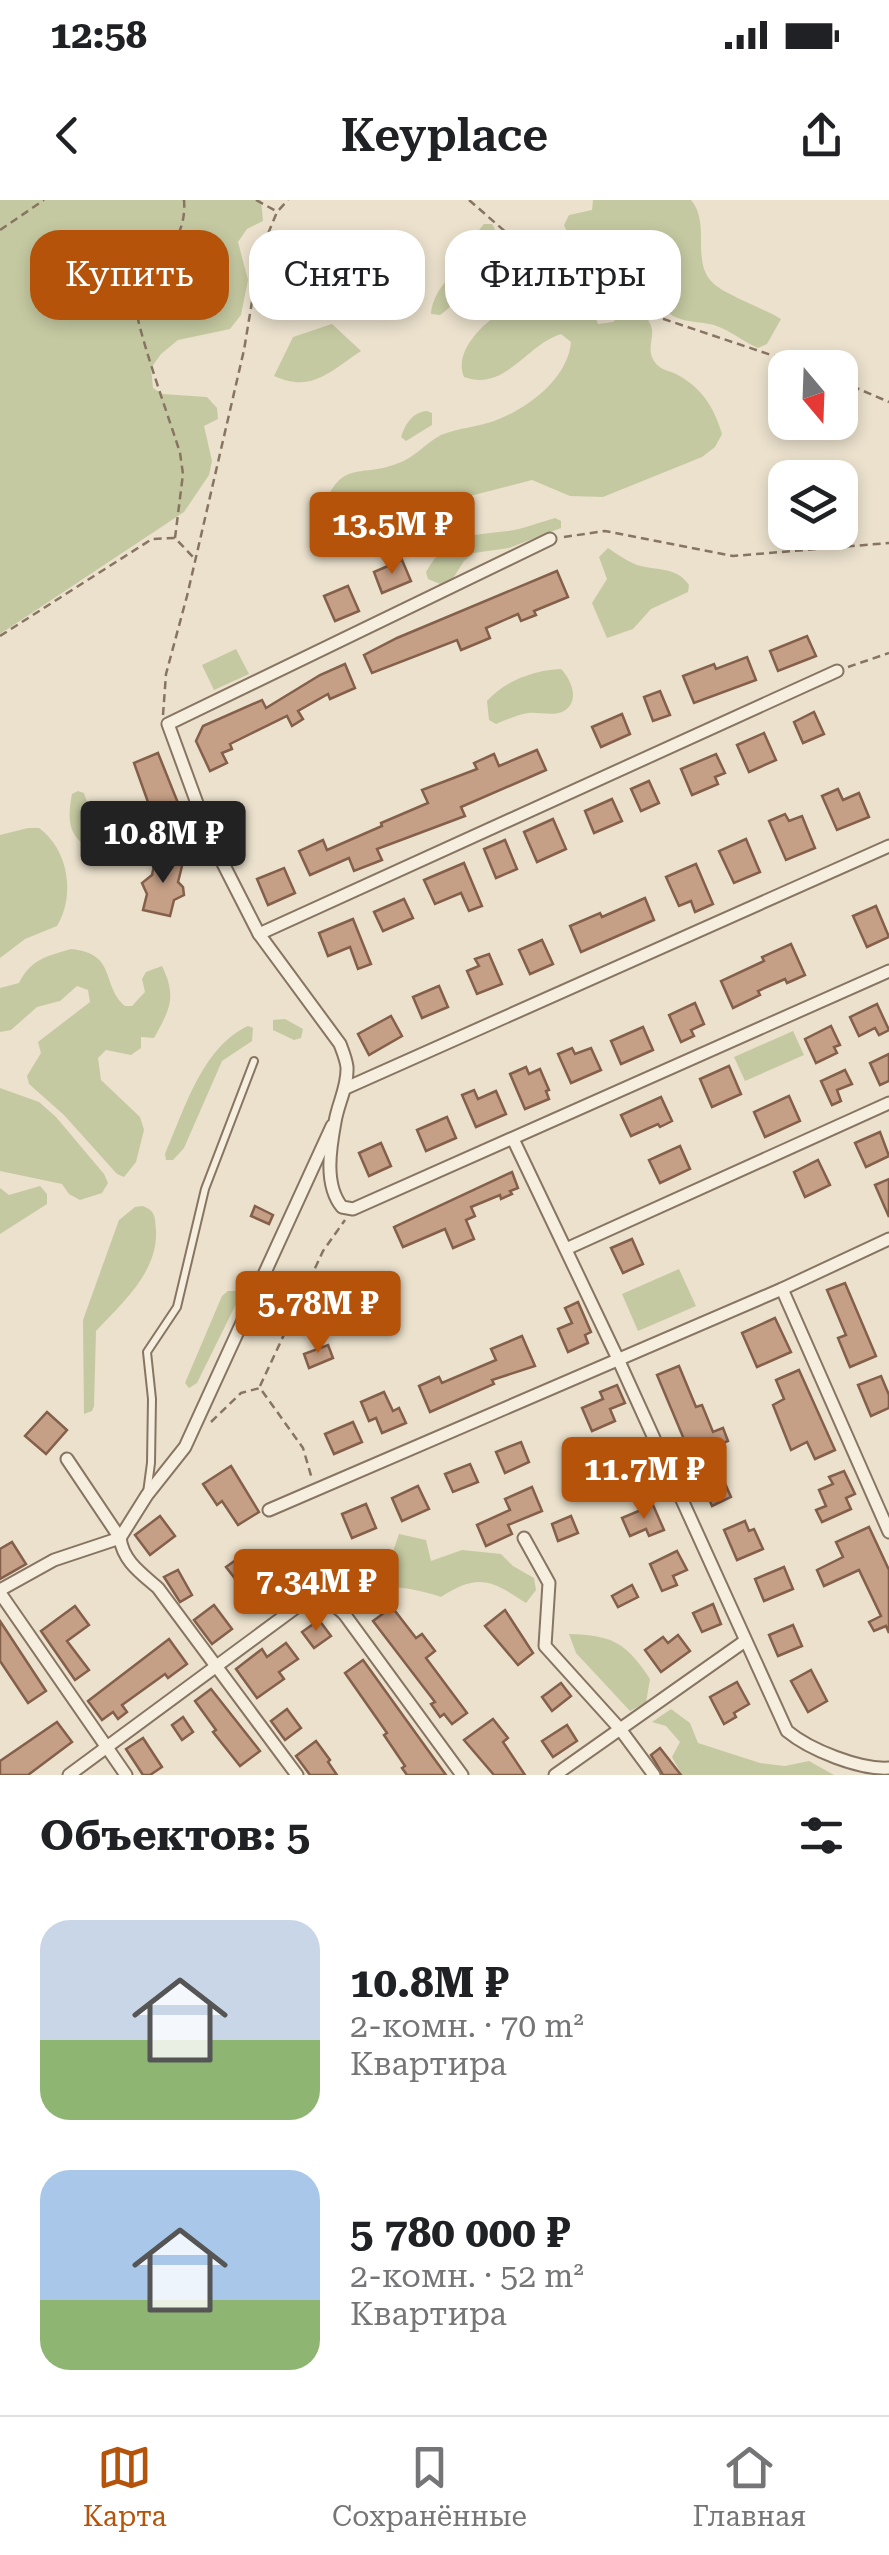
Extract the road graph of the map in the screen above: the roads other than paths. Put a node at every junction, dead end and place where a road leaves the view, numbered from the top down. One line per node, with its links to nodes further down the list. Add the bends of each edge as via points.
1 (550, 540): 3 (street, via 168,724)
2 (837, 671): 6 (street)
3 (209, 836): 5 (lane); 6 (street)
4 (889, 846): 9 (street)
5 (168, 851)
6 (259, 934): 9 (street, via 340,1044)
7 (889, 971): 12 (street)
8 (254, 1061): 18 (lane, via 205,1190 177,1307 147,1352)
9 (346, 1088): 11 (street)
10 (889, 1103): 14 (street)
11 (335, 1119): 12 (street, via 330,1184 342,1207); 18 (street, via 185,1447)
12 (513, 1139): 14 (street)
13 (889, 1239): 15 (street)
14 (566, 1249): 16 (street)
15 (782, 1288): 16 (street); 20 (street)
16 (618, 1358): 19 (street); 24 (street)
17 (67, 1460): 21 (street)
18 (147, 1495): 21 (street)
19 (269, 1510)
20 (889, 1532)
21 (120, 1538): 23 (street, via 54,1560); 25 (street, via 130,1563 158,1588)
22 (524, 1538): 26 (street, via 550,1583 545,1646)
23 (0, 1592): 27 (street)
24 (745, 1642): 26 (street); 28 (street, via 798,1740 854,1764)
25 (215, 1666): 27 (street); 31 (street); 32 (street, via 302,1603 326,1602 345,1615)
26 (620, 1729): 33 (street); 34 (street)
27 (108, 1748): 29 (street); 30 (street)
28 (889, 1768)
29 (69, 1775)
30 (126, 1775)
31 (297, 1775)
32 (462, 1775)
33 (555, 1775)
34 (654, 1775)

